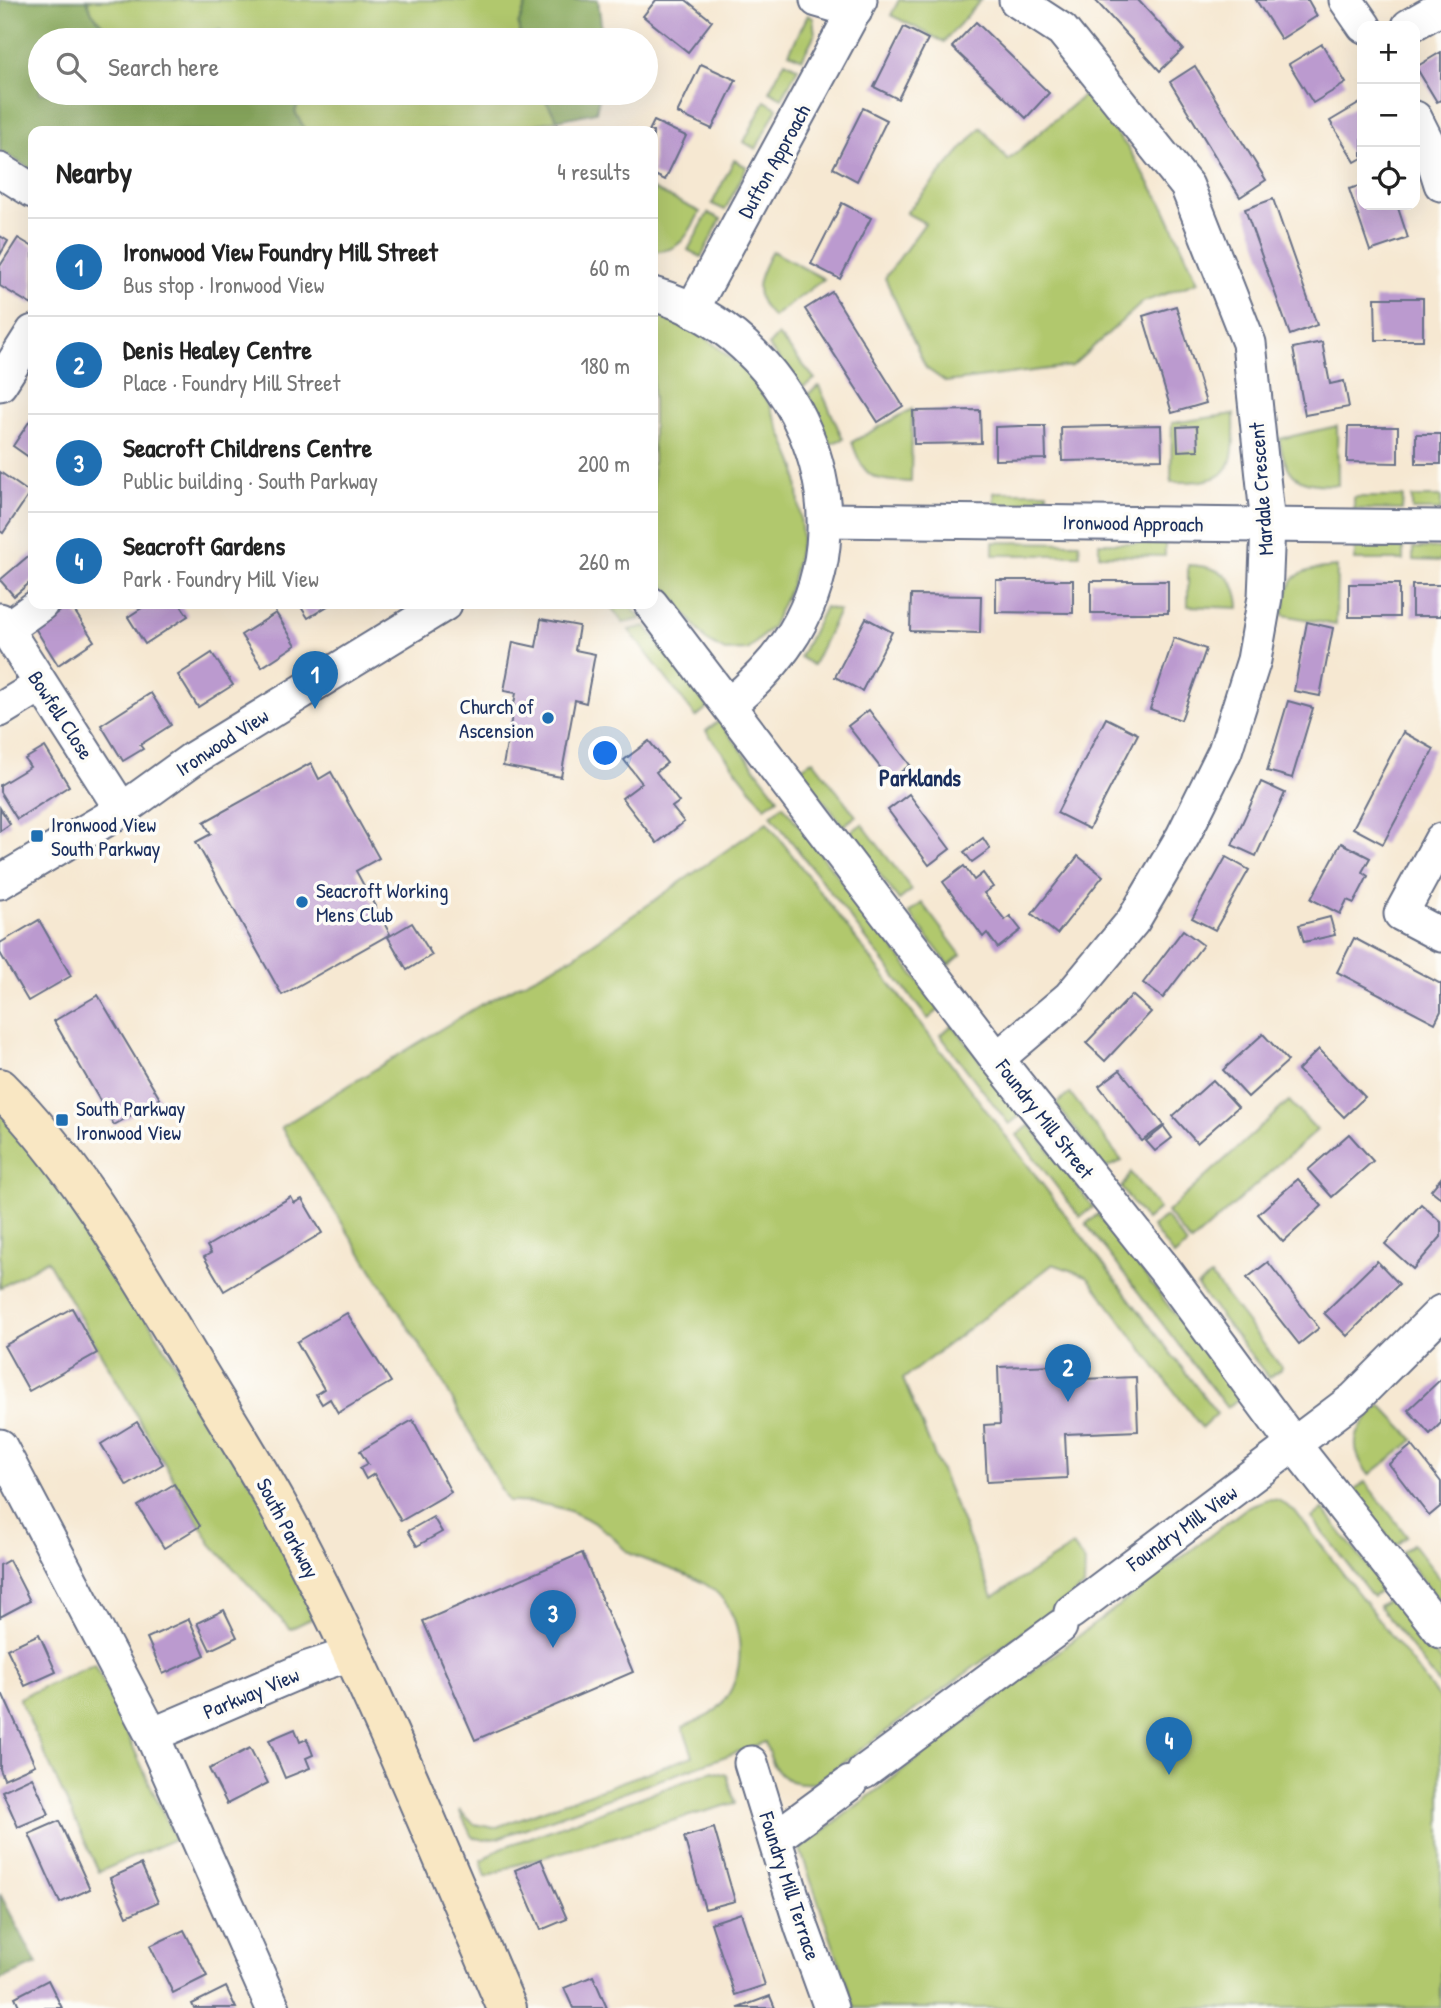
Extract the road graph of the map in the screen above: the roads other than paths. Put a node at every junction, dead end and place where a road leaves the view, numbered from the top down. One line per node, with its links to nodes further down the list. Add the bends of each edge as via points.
1 (817, 0): 4 (street, Dufton Approach)
2 (1016, 0): 17 (street, Mardale Crescent, via 1062,30 1187,186 1249,343)
3 (1346, 0): 6 (street)
4 (857, 6): 13 (street, Dufton Approach)
5 (1441, 8): 7 (street)
6 (1361, 21)
7 (1418, 21)
8 (1420, 128): 10 (street)
9 (0, 170): 11 (street)
10 (1441, 184)
11 (28, 188)
12 (658, 296): 13 (street)
13 (692, 310): 16 (street, via 747,347 792,404 812,448)
14 (28, 340): 15 (street)
15 (0, 384)
16 (825, 520): 17 (street, Ironwood Approach); 24 (street, via 818,574 795,632 767,670)
17 (1268, 524): 18 (street, Ironwood Approach); 30 (street, Mardale Crescent, via 1265,597 1254,660 1225,751 1183,836 1132,921 1070,997)
18 (1441, 527)
19 (32, 609): 22 (street)
20 (437, 609): 26 (street, Ironwood View, via 194,758)
21 (655, 609): 24 (street, Foundry Mill Street)
22 (3, 624): 23 (street, Bowfell Close)
23 (41, 685): 25 (street); 26 (street, Bowfell Close)
24 (730, 704): 30 (street, Foundry Mill Street)
25 (0, 710)
26 (122, 810): 28 (street, Ironwood View)
27 (1441, 839): 29 (street, via 1401,914)
28 (0, 882)
29 (1441, 935)
30 (997, 1059): 34 (street, Foundry Mill Street, via 1165,1270)
31 (0, 1088): 37 (street, South Parkway, via 63,1160 129,1257 278,1506)
32 (1441, 1312): 34 (street, Foundry Mill View, via 1354,1399)
33 (0, 1446): 35 (street)
34 (1295, 1446): 36 (street, Foundry Mill Street); 40 (street, Foundry Mill View)
35 (10, 1486): 38 (street)
36 (1441, 1632)
37 (351, 1654): 38 (street, Parkway View); 42 (street, South Parkway)
38 (152, 1735): 41 (street)
39 (751, 1763): 40 (street, Foundry Mill Terrace)
40 (775, 1838): 43 (street, Foundry Mill Terrace)
41 (273, 2008)
42 (507, 2008)
43 (831, 2008)

